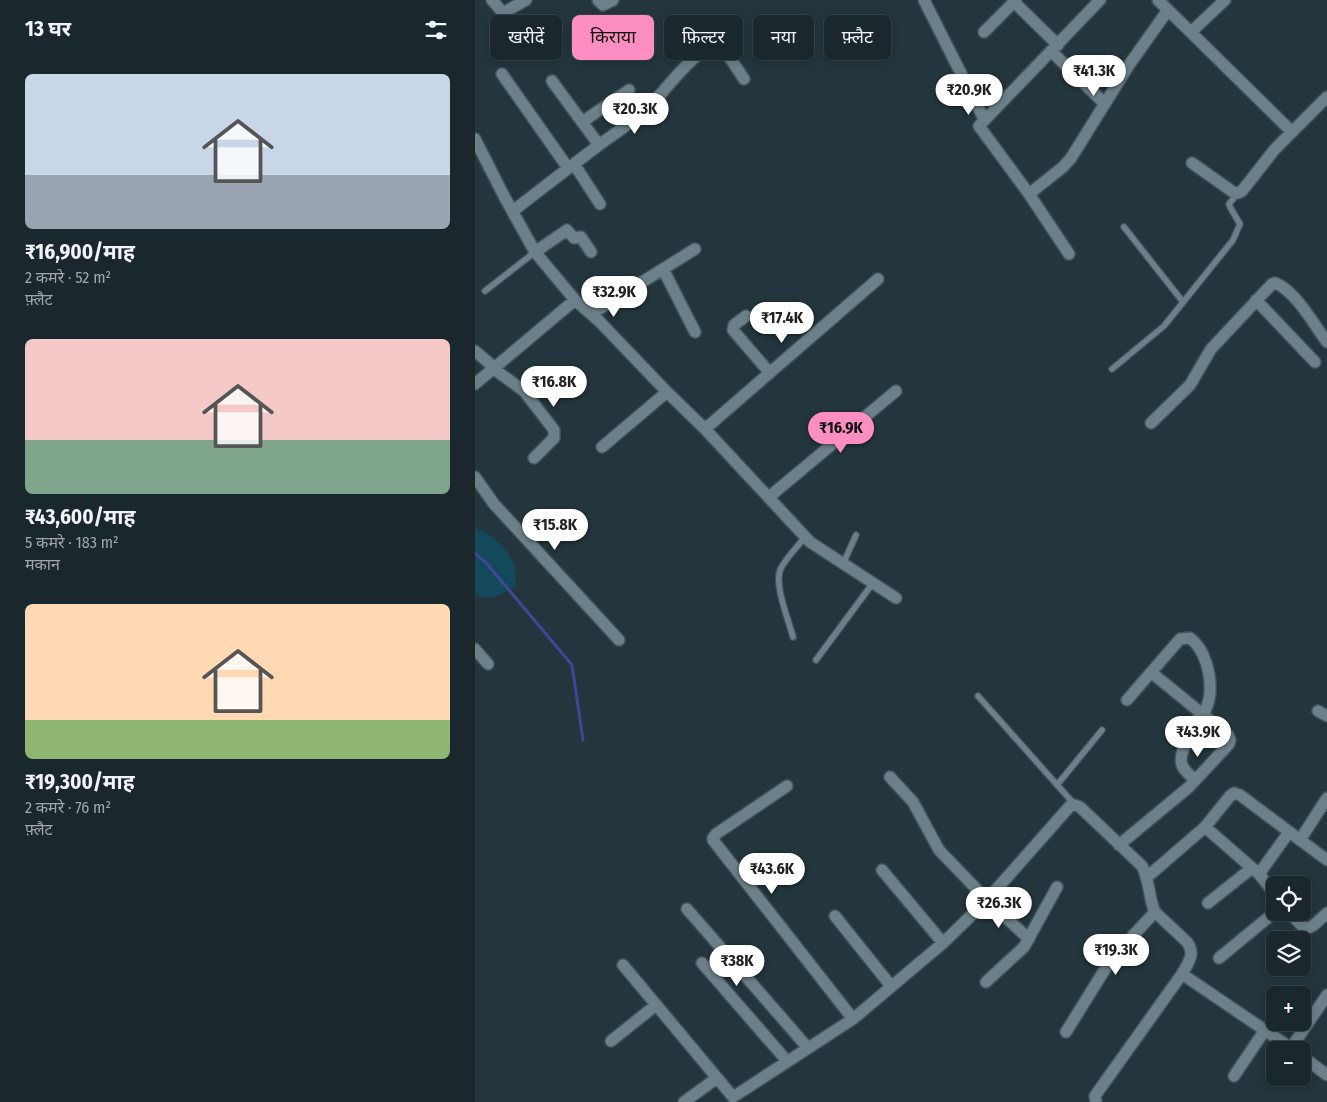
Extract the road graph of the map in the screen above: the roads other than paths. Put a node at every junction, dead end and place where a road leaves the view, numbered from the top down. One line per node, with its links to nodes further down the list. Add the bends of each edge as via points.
1 (492, 0): 2 (street, via 503,13)
2 (526, 0)
3 (598, 0): 4 (street, via 603,4)
4 (613, 0)
5 (924, 0): 20 (street)
6 (1100, 0): 13 (street)
7 (1158, 0): 10 (street)
8 (1225, 0): 12 (street)
9 (1015, 1): 11 (street); 13 (street)
10 (1168, 10): 12 (street); 19 (street)
11 (984, 32)
12 (1191, 32): 22 (street)
13 (1055, 48): 19 (street); 20 (street)
14 (502, 74): 26 (street)
15 (744, 79): 24 (street, via 722,46 714,45 684,68 644,112)
16 (552, 81): 21 (street)
17 (629, 90): 21 (street)
18 (1327, 97): 22 (street)
19 (1105, 104): 28 (street, via 1067,163)
20 (984, 119): 28 (street, via 979,128)
21 (582, 122): 24 (street)
22 (1291, 131): 27 (street)
23 (475, 139): 30 (street)
24 (599, 145): 26 (street)
25 (1193, 163): 27 (street)
26 (571, 166): 29 (street); 30 (street)
27 (1238, 193): 41 (lane, via 1229,204 1240,224 1239,229)
28 (1029, 194): 35 (street)
29 (600, 204)
30 (513, 211): 33 (street)
31 (1124, 227): 41 (lane)
32 (695, 249): 36 (street)
33 (535, 252): 34 (street, via 567,230 574,238 581,237); 38 (lane); 39 (street)
34 (591, 252)
35 (1069, 254)
36 (663, 269): 42 (street); 44 (street)
37 (878, 279): 50 (street)
38 (485, 291)
39 (575, 300): 42 (street); 48 (street)
40 (1256, 300): 45 (street, via 1272,284 1279,284 1296,300); 47 (street); 54 (street, via 1211,348 1190,385)
41 (1183, 302): 49 (lane, via 1164,326)
42 (591, 314): 53 (street)
43 (746, 316): 50 (street, via 734,325 733,330)
44 (695, 332)
45 (1327, 342)
46 (475, 351): 48 (street)
47 (1315, 362)
48 (494, 368): 51 (street); 57 (street, via 524,391 554,430 554,438)
49 (1112, 369)
50 (769, 372): 55 (street)
51 (475, 384)
52 (896, 391): 59 (street)
53 (667, 392): 55 (street); 56 (street)
54 (1151, 423)
55 (705, 429): 59 (street)
56 (602, 447)
57 (534, 458)
58 (475, 477): 66 (street, via 494,504)
59 (769, 497): 61 (street)
60 (856, 535): 62 (lane)
61 (805, 537): 62 (street); 65 (lane, via 778,578)
62 (843, 564): 63 (street)
63 (873, 583): 64 (street); 68 (lane)
64 (896, 598)
65 (793, 637)
66 (619, 640)
67 (475, 649): 69 (street)
68 (816, 660)
69 (488, 664)
70 (1152, 673): 72 (street); 73 (street); 73 (street, via 1180,639 1189,638 1196,643 1204,655 1211,694)
71 (978, 696): 77 (lane)
72 (1127, 700)
73 (1203, 714): 76 (street, via 1187,739 1181,760); 76 (street, via 1230,740)
74 (1102, 730): 77 (lane)
75 (890, 777): 91 (street, via 913,802 939,850)
76 (1195, 780): 84 (street)
77 (1057, 785): 80 (lane)
78 (787, 786): 109 (street, via 713,840)
79 (1327, 798): 83 (street)
80 (1075, 805): 84 (street); 91 (street, via 1070,806)
81 (1205, 827): 82 (street, via 1234,793); 87 (street); 88 (street)
82 (1289, 832): 83 (street); 87 (street)
83 (1300, 840): 85 (street)
84 (1119, 844): 88 (street, via 1142,866)
85 (1327, 860)
86 (882, 870): 100 (street)
87 (1256, 871): 89 (street); 92 (street)
88 (1147, 878): 94 (street)
89 (1266, 883)
90 (1057, 887): 99 (street)
91 (987, 900): 99 (street); 100 (street)
92 (1208, 902)
93 (687, 909): 115 (street)
94 (1155, 912): 104 (street, via 1191,947 1191,958); 111 (street, via 1112,958)
95 (1326, 914): 98 (street, via 1306,929)
96 (835, 916): 106 (street)
97 (1266, 919): 101 (street)
98 (1297, 921)
99 (1029, 939): 105 (street)
100 (943, 942): 106 (street)
101 (1219, 958)
102 (702, 963): 116 (street)
103 (623, 965): 108 (street)
104 (1181, 974): 110 (street); 123 (street, via 1095,1096)
105 (986, 982)
106 (891, 986): 109 (street)
107 (1327, 995): 114 (street)
108 (656, 1005): 112 (street); 120 (street)
109 (853, 1019): 115 (street)
110 (1265, 1030): 113 (street); 119 (street)
111 (1066, 1032)
112 (611, 1041)
113 (1281, 1041)
114 (1297, 1041)
115 (808, 1048): 116 (street)
116 (787, 1061): 121 (street)
117 (1311, 1063): 118 (street)
118 (1327, 1075)
119 (1234, 1076)
120 (717, 1078): 121 (street); 122 (street)
121 (735, 1099)
122 (684, 1102)
123 (1096, 1102)

